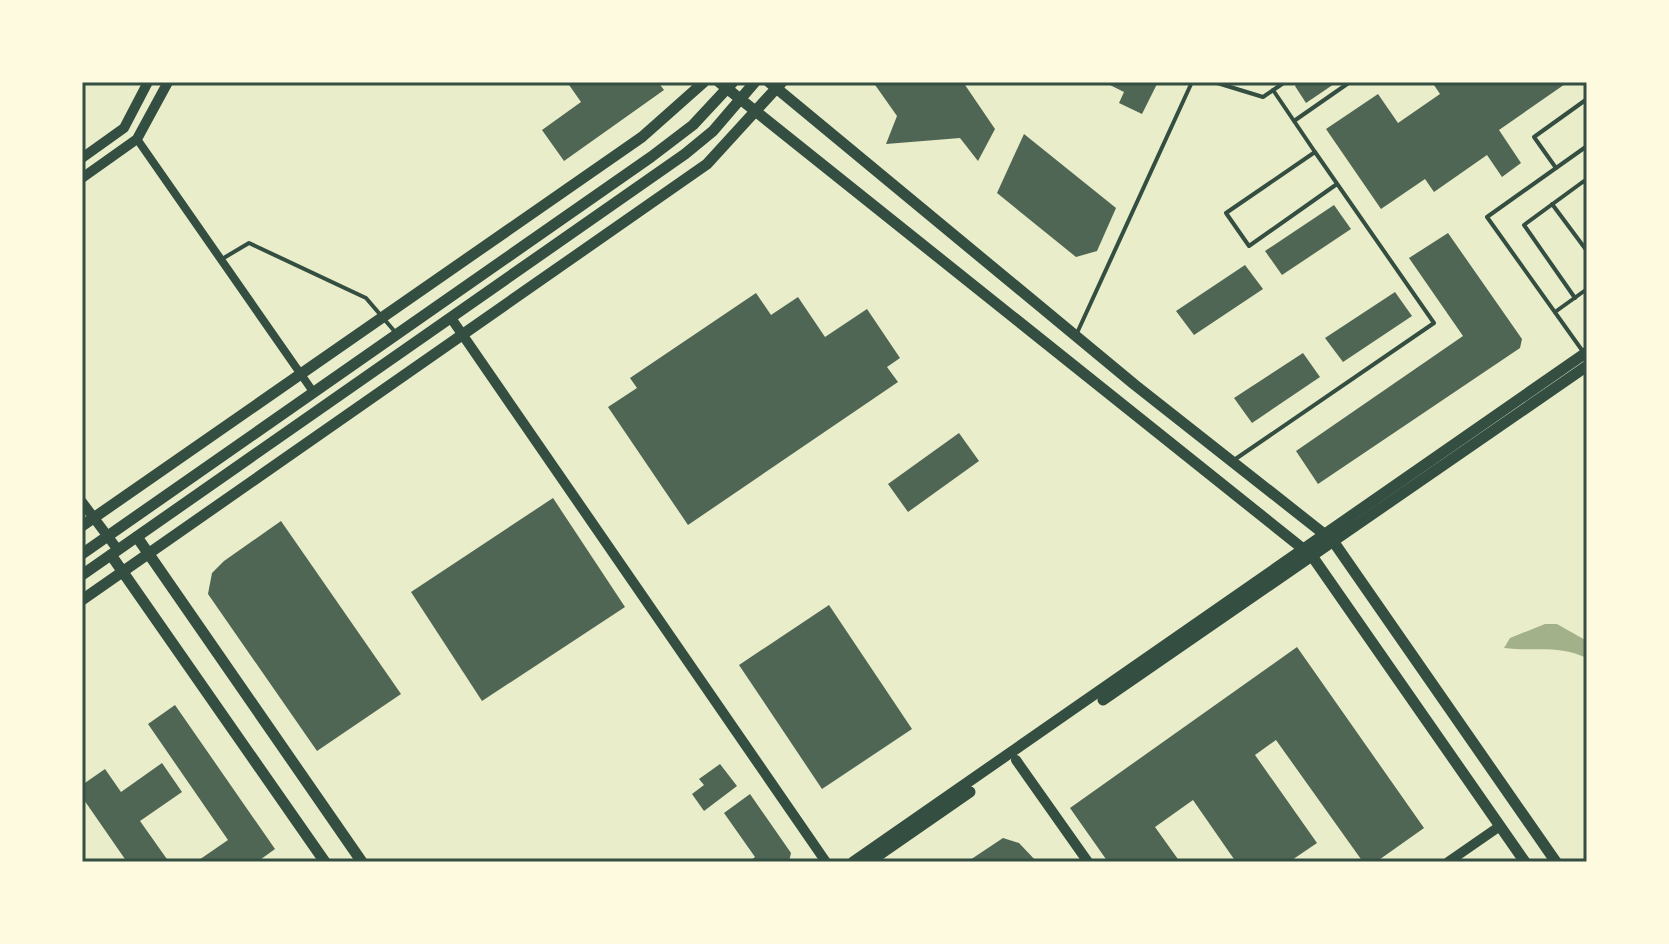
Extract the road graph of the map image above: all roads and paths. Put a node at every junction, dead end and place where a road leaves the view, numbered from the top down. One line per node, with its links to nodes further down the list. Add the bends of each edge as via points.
1 (148, 82): 19 (street, via 124,128)
2 (168, 82): 16 (street)
3 (704, 82): 30 (main road, via 642,137)
4 (755, 82): 13 (main road)
5 (1192, 82): 34 (lane)
6 (1214, 82): 11 (lane, via 1263,97)
7 (1285, 82): 11 (lane)
8 (1350, 82): 15 (lane)
9 (726, 84): 13 (main road); 32 (main road, via 693,125)
10 (776, 84): 14 (main road); 34 (main road)
11 (1273, 90): 15 (lane)
12 (1587, 99): 20 (lane, via 1534,137)
13 (742, 100): 14 (main road); 31 (main road, via 685,154)
14 (758, 111): 33 (main road, via 707,164); 46 (main road)
15 (1294, 121): 18 (lane)
16 (137, 139): 21 (street); 26 (street)
17 (1587, 146): 20 (lane)
18 (1315, 152): 22 (lane); 22 (lane, via 1226,213 1249,246)
19 (82, 158)
20 (1556, 168): 29 (lane, via 1487,217)
21 (82, 178)
22 (1337, 184): 38 (lane, via 1434,323)
23 (1587, 186): 24 (lane, via 1584,181)
24 (1552, 204): 25 (lane); 28 (lane, via 1524,225)
25 (1587, 251)
26 (219, 260): 30 (lane, via 249,243 366,298); 36 (street)
27 (1587, 289): 28 (lane)
28 (1575, 298): 29 (lane)
29 (1555, 312): 35 (lane)
30 (383, 318): 32 (lane); 36 (main road)
31 (451, 318): 33 (street); 43 (main road)
32 (398, 335): 37 (main road)
33 (463, 335): 48 (main road); 56 (street)
34 (1076, 335): 38 (main road)
35 (1586, 357): 44 (main road)
36 (301, 375): 37 (street); 40 (main road)
37 (314, 393): 42 (main road)
38 (1232, 461): 44 (main road)
39 (82, 502): 40 (street)
40 (94, 518): 41 (main road); 42 (street)
41 (82, 526)
42 (107, 536): 45 (street); 47 (main road)
43 (137, 537): 45 (main road); 48 (main road)
44 (1329, 538): 46 (main road); 62 (main road)
45 (115, 552): 49 (main road); 50 (main road)
46 (1308, 552): 52 (main road); 53 (main road); 57 (main road)
47 (82, 554)
48 (149, 554): 49 (main road); 55 (main road)
49 (123, 572): 51 (main road); 54 (main road)
50 (82, 575)
51 (82, 600)
52 (1016, 760): 58 (main road); 59 (street)
53 (1500, 826): 60 (street); 61 (main road)
54 (325, 862)
55 (362, 862)
56 (826, 862)
57 (853, 862)
58 (869, 862)
59 (1088, 862)
60 (1448, 862)
61 (1525, 862)
62 (1556, 862)

